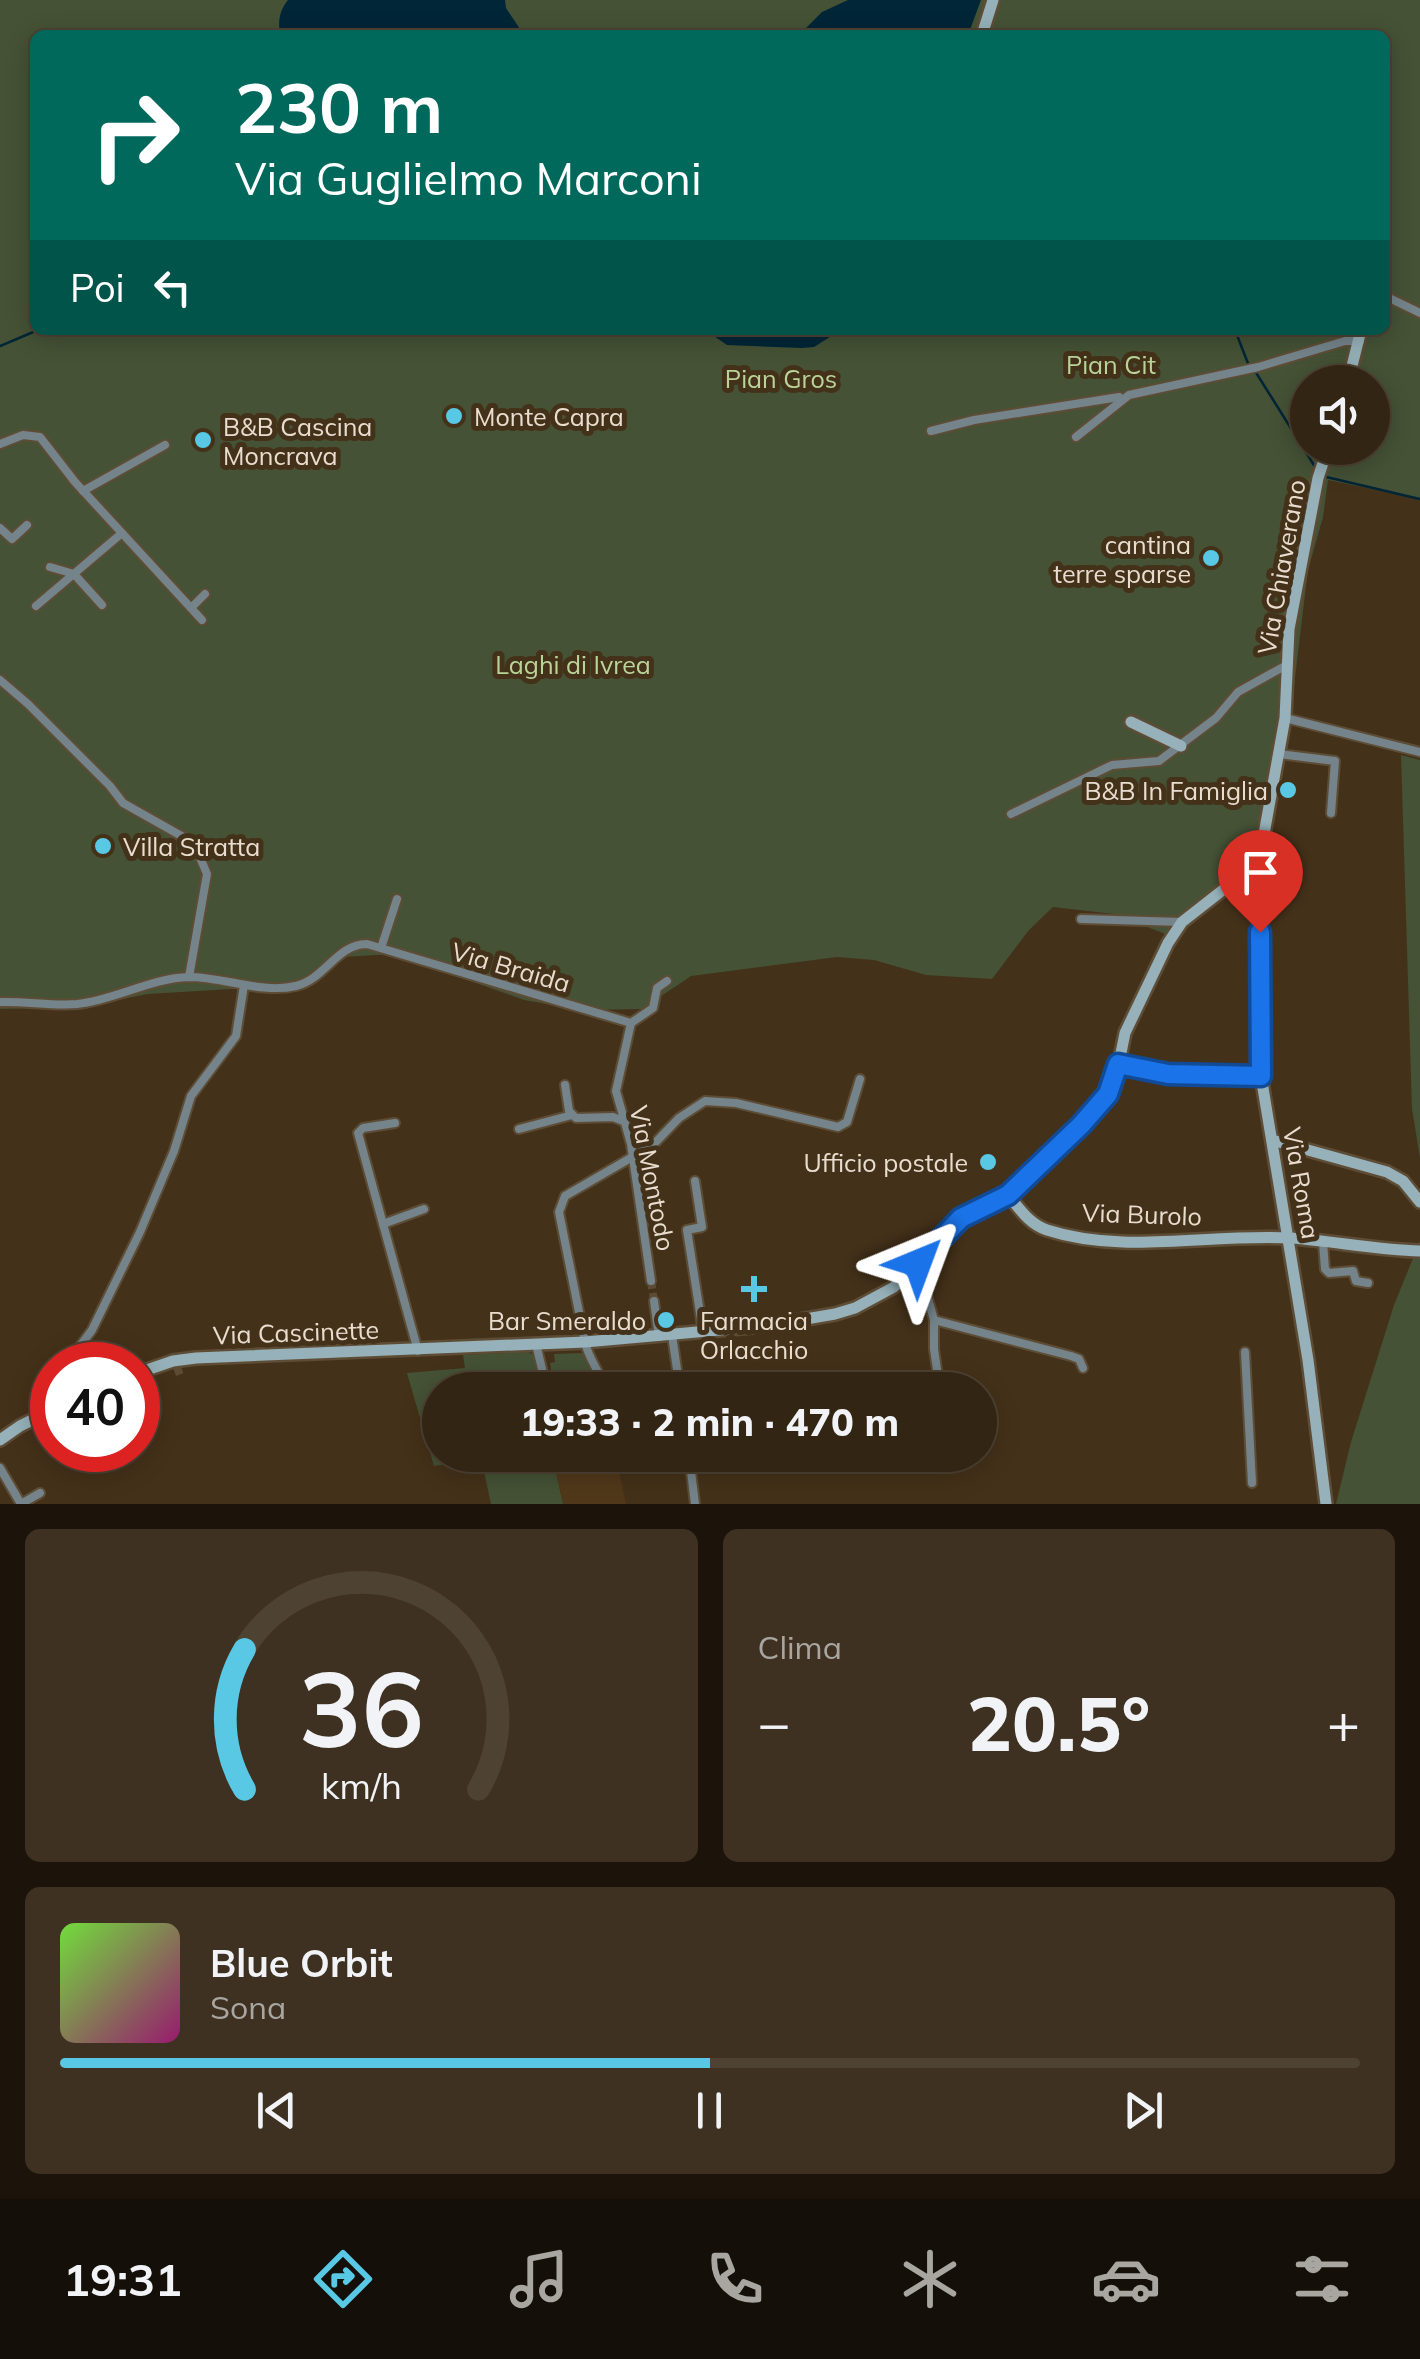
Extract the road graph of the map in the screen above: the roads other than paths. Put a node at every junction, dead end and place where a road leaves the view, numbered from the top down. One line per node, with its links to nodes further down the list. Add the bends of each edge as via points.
1 (993, 0): 2 (street)
2 (984, 30)
3 (1390, 298): 4 (street)
4 (1420, 313)
5 (1360, 336): 6 (street); 7 (street, via 1258,367)
6 (1352, 365)
7 (1128, 394): 8 (street); 9 (street)
8 (932, 431)
9 (1076, 437)
10 (0, 444): 13 (street, via 40,437)
11 (165, 445): 13 (street)
12 (1323, 465): 24 (street, Via Chiaverano)
13 (83, 491): 16 (street)
14 (27, 525): 15 (street, via 12,539)
15 (0, 528)
16 (122, 533): 18 (street); 22 (street)
17 (50, 567): 18 (street)
18 (74, 574): 20 (street); 21 (street)
19 (206, 594): 22 (street)
20 (102, 605)
21 (36, 606)
22 (192, 608): 23 (street)
23 (202, 620)
24 (1285, 666): 26 (street, Via Chiaverano); 28 (street, via 1238,692)
25 (0, 680): 38 (street, via 122,803 194,842 208,874)
26 (1285, 718): 29 (street); 30 (street, Via Chiaverano)
27 (1131, 722): 28 (street)
28 (1181, 746): 31 (street, via 1154,762 1112,765)
29 (1420, 752)
30 (1279, 754): 32 (street, via 1335,760); 33 (street, Via Chiaverano, via 1262,845)
31 (1011, 814)
32 (1330, 814)
33 (1247, 871): 36 (street); 44 (street, Via Roma, via 1258,886)
34 (398, 899): 37 (street)
35 (1081, 918): 36 (street)
36 (1182, 922): 43 (street, Via Cascinette, via 1135,1010)
37 (380, 948): 40 (street, via 356,944 297,986); 42 (street, Via Braida)
38 (189, 977): 40 (street); 41 (street, via 79,1004)
39 (667, 980): 42 (street, via 657,988 653,1008)
40 (244, 986): 68 (street, via 236,1036 192,1096 140,1232)
41 (0, 1002)
42 (631, 1023): 48 (street, Via Montodo, via 616,1092)
43 (1118, 1064): 44 (street, via 1168,1074); 54 (street, Via Cascinette, via 1093,1113)
44 (1261, 1076): 51 (street, Via Roma)
45 (860, 1079): 52 (street, via 847,1122 838,1127 705,1101)
46 (565, 1085): 47 (street)
47 (572, 1115): 48 (street); 50 (street)
48 (624, 1121): 52 (street, Via Montodo)
49 (395, 1123): 57 (street, via 358,1133)
50 (519, 1128)
51 (1272, 1140): 55 (street, via 1388,1172); 58 (street, Via Roma)
52 (631, 1156): 62 (street, Via Montodo); 69 (street, via 561,1202)
53 (694, 1182): 66 (street, via 702,1226 687,1230)
54 (1008, 1195): 58 (street, Via Burolo, via 1029,1220 1056,1232 1123,1240); 61 (street, Via Cascinette, via 961,1218)
55 (1420, 1202)
56 (424, 1209): 57 (street)
57 (382, 1224): 71 (street)
58 (1289, 1238): 59 (street, Via Burolo); 87 (street, Via Roma)
59 (1322, 1242): 60 (street, Via Burolo); 63 (street, via 1329,1273 1352,1271 1356,1281)
60 (1420, 1251)
61 (918, 1263): 65 (street); 66 (street, Via Cascinette, via 894,1287 855,1308)
62 (651, 1281)
63 (1368, 1283)
64 (654, 1301): 67 (street)
65 (934, 1320): 74 (street, via 1071,1356); 78 (street)
66 (703, 1332): 67 (street, Via Cascinette)
67 (666, 1336): 69 (street, Via Cascinette); 77 (street)
68 (83, 1342)
69 (585, 1342): 70 (street, Via Cascinette); 76 (street)
70 (536, 1344): 71 (street, Via Cascinette); 75 (street)
71 (418, 1351): 73 (street, Via Cascinette)
72 (1245, 1352): 83 (street)
73 (160, 1367)
74 (1083, 1368)
75 (543, 1372)
76 (595, 1372)
77 (675, 1372)
78 (938, 1372)
79 (30, 1422): 80 (street)
80 (0, 1440)
81 (0, 1468): 85 (street)
82 (691, 1472): 86 (street)
83 (1252, 1483)
84 (40, 1493): 85 (street)
85 (21, 1504)
86 (695, 1504)
87 (1326, 1504)

